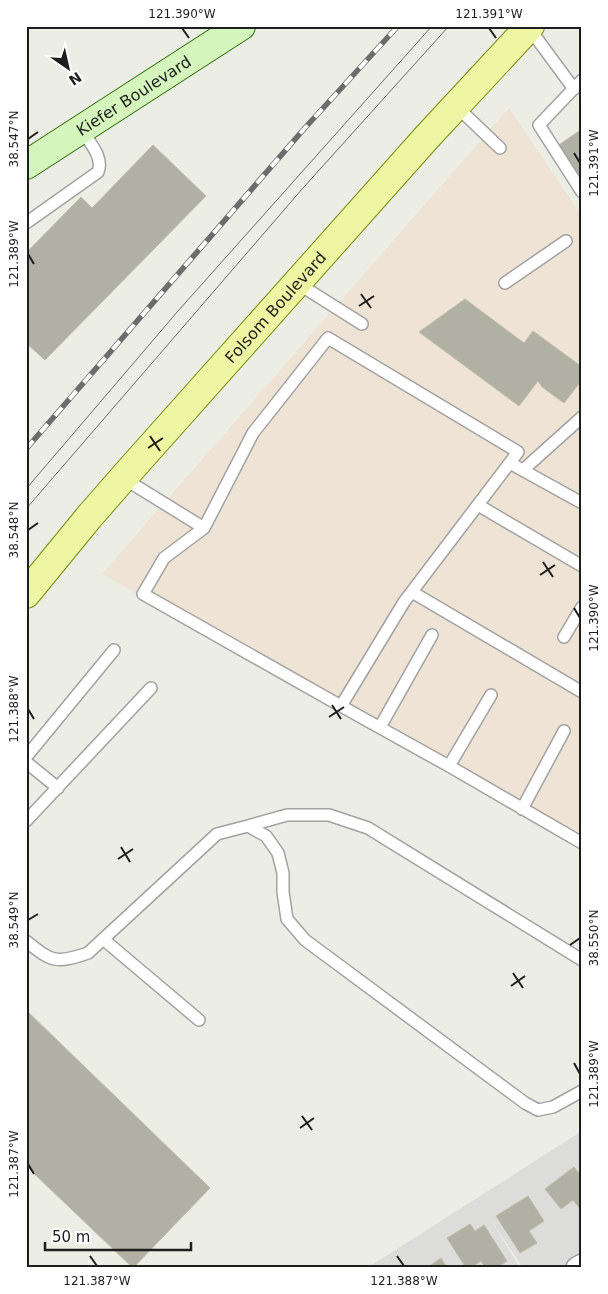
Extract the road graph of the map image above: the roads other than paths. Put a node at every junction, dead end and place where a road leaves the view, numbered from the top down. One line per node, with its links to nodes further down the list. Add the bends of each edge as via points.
1 (241, 26): 5 (street, Kiefer Boulevard)
2 (530, 27): 3 (lane); 4 (main road, Folsom Boulevard)
3 (578, 85): 8 (lane, via 539,125)
4 (456, 106): 6 (lane); 11 (main road, Folsom Boulevard)
5 (81, 129): 7 (street, Kiefer Boulevard); 9 (lane, via 99,159 101,166 98,172)
6 (500, 148)
7 (29, 159)
8 (582, 192)
9 (26, 223)
10 (566, 241): 12 (lane)
11 (297, 283): 13 (lane); 17 (main road, Folsom Boulevard)
12 (505, 284)
13 (362, 324)
14 (582, 417): 16 (lane)
15 (510, 463): 16 (lane); 19 (lane); 20 (lane, via 518,452 328,338 253,433)
16 (522, 470): 18 (lane)
17 (123, 478): 20 (lane); 23 (main road, Folsom Boulevard)
18 (582, 503)
19 (478, 505): 21 (lane); 22 (lane)
20 (204, 528): 31 (lane, via 164,558 143,594)
21 (582, 566)
22 (412, 592): 29 (lane); 31 (lane)
23 (26, 594)
24 (582, 607): 26 (lane)
25 (432, 635): 32 (lane)
26 (564, 636)
27 (114, 650): 34 (lane)
28 (151, 688): 37 (lane)
29 (582, 692)
30 (491, 695): 36 (lane)
31 (341, 706): 32 (lane)
32 (380, 727): 36 (lane)
33 (564, 731): 38 (lane)
34 (26, 757)
35 (26, 762): 37 (lane)
36 (448, 766): 38 (lane)
37 (58, 788): 39 (lane)
38 (522, 809): 41 (lane)
39 (26, 821)
40 (248, 826): 42 (lane, via 217,834); 44 (lane, via 287,815 304,815 329,816 368,828); 46 (lane, via 266,836 278,853 287,919 305,940 538,1110 553,1107)
41 (582, 843)
42 (103, 939): 43 (lane, via 88,953 68,960 47,958); 45 (lane)
43 (26, 941)
44 (582, 960)
45 (199, 1020)
46 (582, 1091)
47 (582, 1265): 48 (street)
48 (577, 1268)

